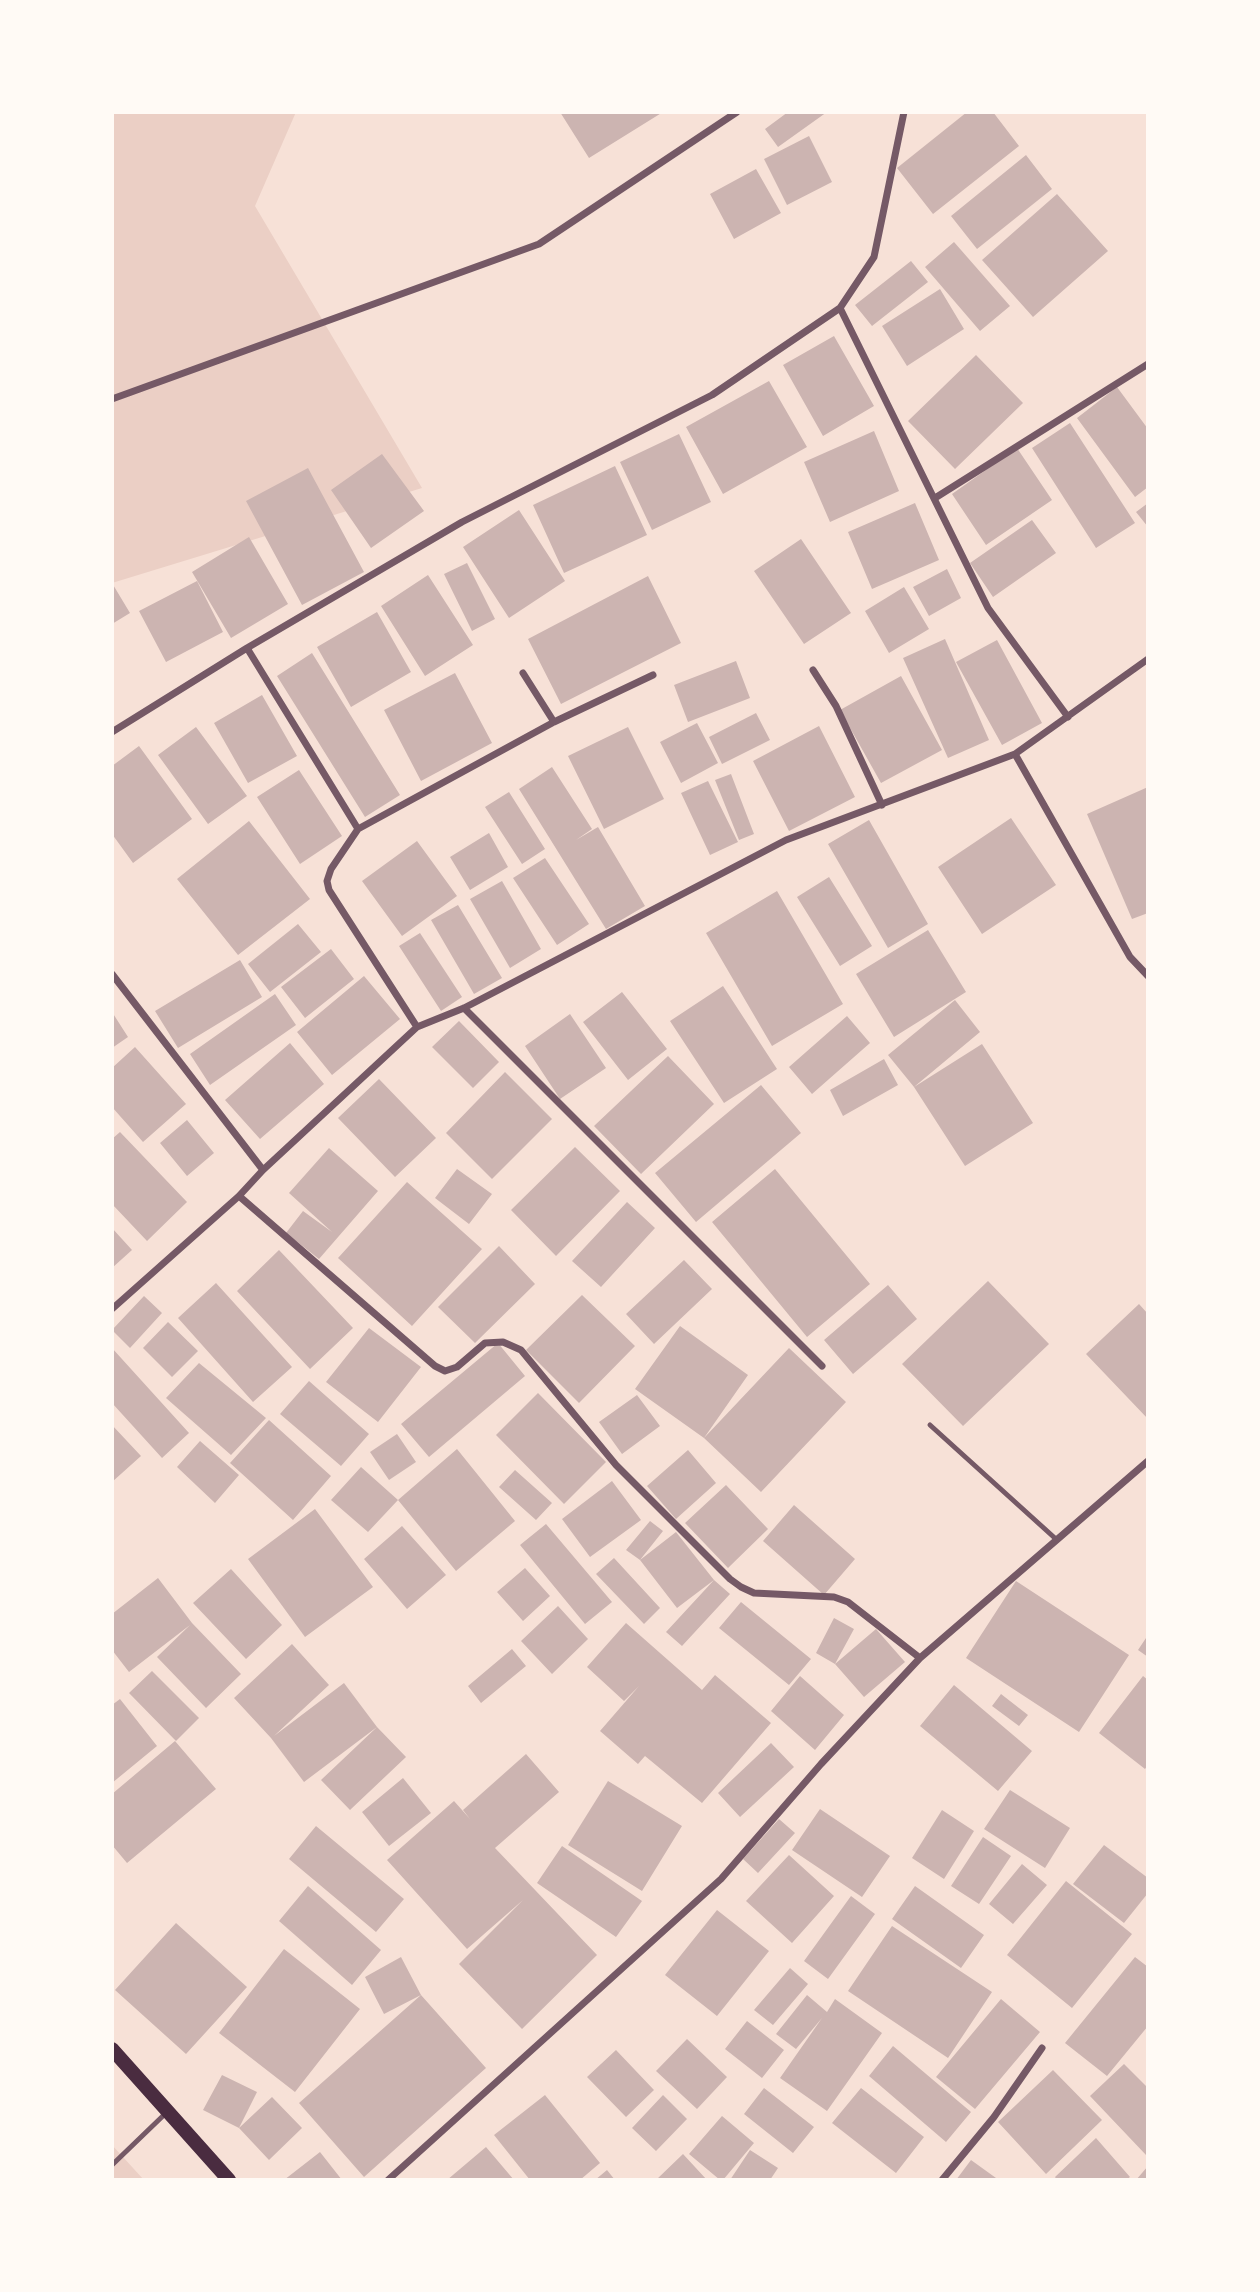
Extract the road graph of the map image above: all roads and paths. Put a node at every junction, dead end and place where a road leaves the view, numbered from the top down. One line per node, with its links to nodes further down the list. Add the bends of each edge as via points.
1 (737, 112): 5 (street, via 539,244)
2 (904, 112): 3 (street, via 874,257)
3 (840, 308): 6 (street); 7 (street, via 712,395 462,522)
4 (1148, 364): 6 (street)
5 (112, 399)
6 (935, 498): 12 (street, via 988,608)
7 (247, 648): 14 (street); 17 (street)
8 (1148, 659): 12 (street)
9 (813, 670): 16 (street, via 836,706)
10 (523, 673): 13 (street)
11 (653, 675): 13 (street)
12 (1068, 717): 15 (street)
13 (554, 722): 17 (street)
14 (112, 732)
15 (1016, 754): 16 (street); 19 (street, via 1130,957)
16 (882, 805): 20 (street, via 786,840)
17 (358, 829): 21 (street, via 331,869 329,890)
18 (112, 974): 22 (street)
19 (1148, 976)
20 (464, 1008): 21 (street); 25 (street)
21 (417, 1027): 22 (street)
22 (264, 1170): 23 (street)
23 (239, 1196): 24 (street); 29 (street, via 444,1371 457,1367 485,1343 503,1342 521,1350 616,1465 741,1587 754,1593 834,1597 848,1602)
24 (112, 1309)
25 (822, 1366)
26 (930, 1425): 28 (lane)
27 (1148, 1461): 28 (street)
28 (1056, 1540): 29 (street)
29 (920, 1658): 35 (street, via 722,1879)
30 (1042, 2048): 36 (street)
31 (112, 2049): 32 (main road)
32 (167, 2112): 33 (lane); 34 (main road)
33 (112, 2165)
34 (229, 2180)
35 (388, 2180)
36 (942, 2180)

